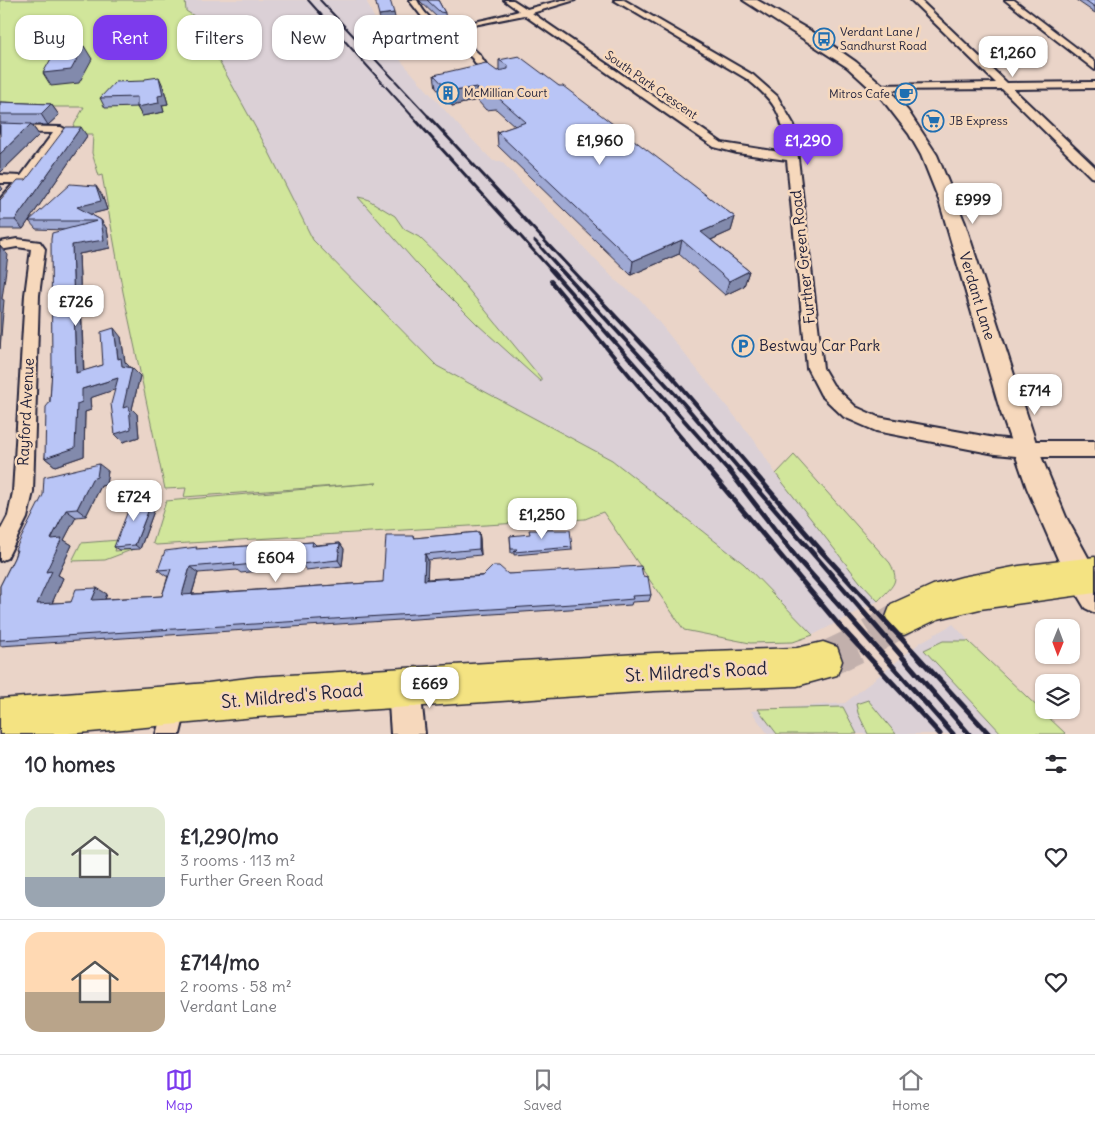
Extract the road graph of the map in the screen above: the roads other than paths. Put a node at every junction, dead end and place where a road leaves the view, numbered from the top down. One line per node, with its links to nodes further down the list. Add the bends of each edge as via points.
1 (414, 0): 9 (street)
2 (508, 0): 8 (street, South Park Crescent)
3 (571, 0): 8 (street)
4 (618, 0): 18 (street, Further Green Road, via 761,84 786,116)
5 (749, 0): 16 (street, Verdant Lane, via 832,50)
6 (915, 0): 15 (street)
7 (1009, 0): 12 (street)
8 (524, 11): 10 (street); 18 (street, South Park Crescent, via 718,146)
9 (424, 15)
10 (477, 21)
11 (477, 57): 13 (street, via 488,72)
12 (1095, 67)
13 (503, 81)
14 (1095, 85): 15 (street)
15 (1004, 86): 16 (street); 19 (street)
16 (879, 88): 24 (street, Verdant Lane, via 912,127 942,188)
17 (0, 129): 21 (street, via 61,130)
18 (793, 156): 24 (street, Further Green Road, via 815,368 827,390 850,412 876,424)
19 (1095, 174)
20 (0, 179): 21 (street)
21 (24, 180): 22 (street)
22 (0, 207)
23 (0, 246): 26 (street, Rayford Avenue, via 17,243 38,248 32,295 24,492)
24 (1026, 449): 25 (street, Further Green Road); 27 (street, Verdant Lane)
25 (1095, 449)
26 (0, 551)
27 (1090, 583): 28 (highway, via 1046,580 941,600)
28 (904, 617)
29 (823, 661): 30 (highway, St. Mildred's Road, via 797,667 654,672)
30 (404, 688): 32 (highway, St. Mildred's Road, via 256,697); 33 (street)
31 (0, 719): 32 (highway, St. Mildred's Road)
32 (171, 720)
33 (408, 734)

